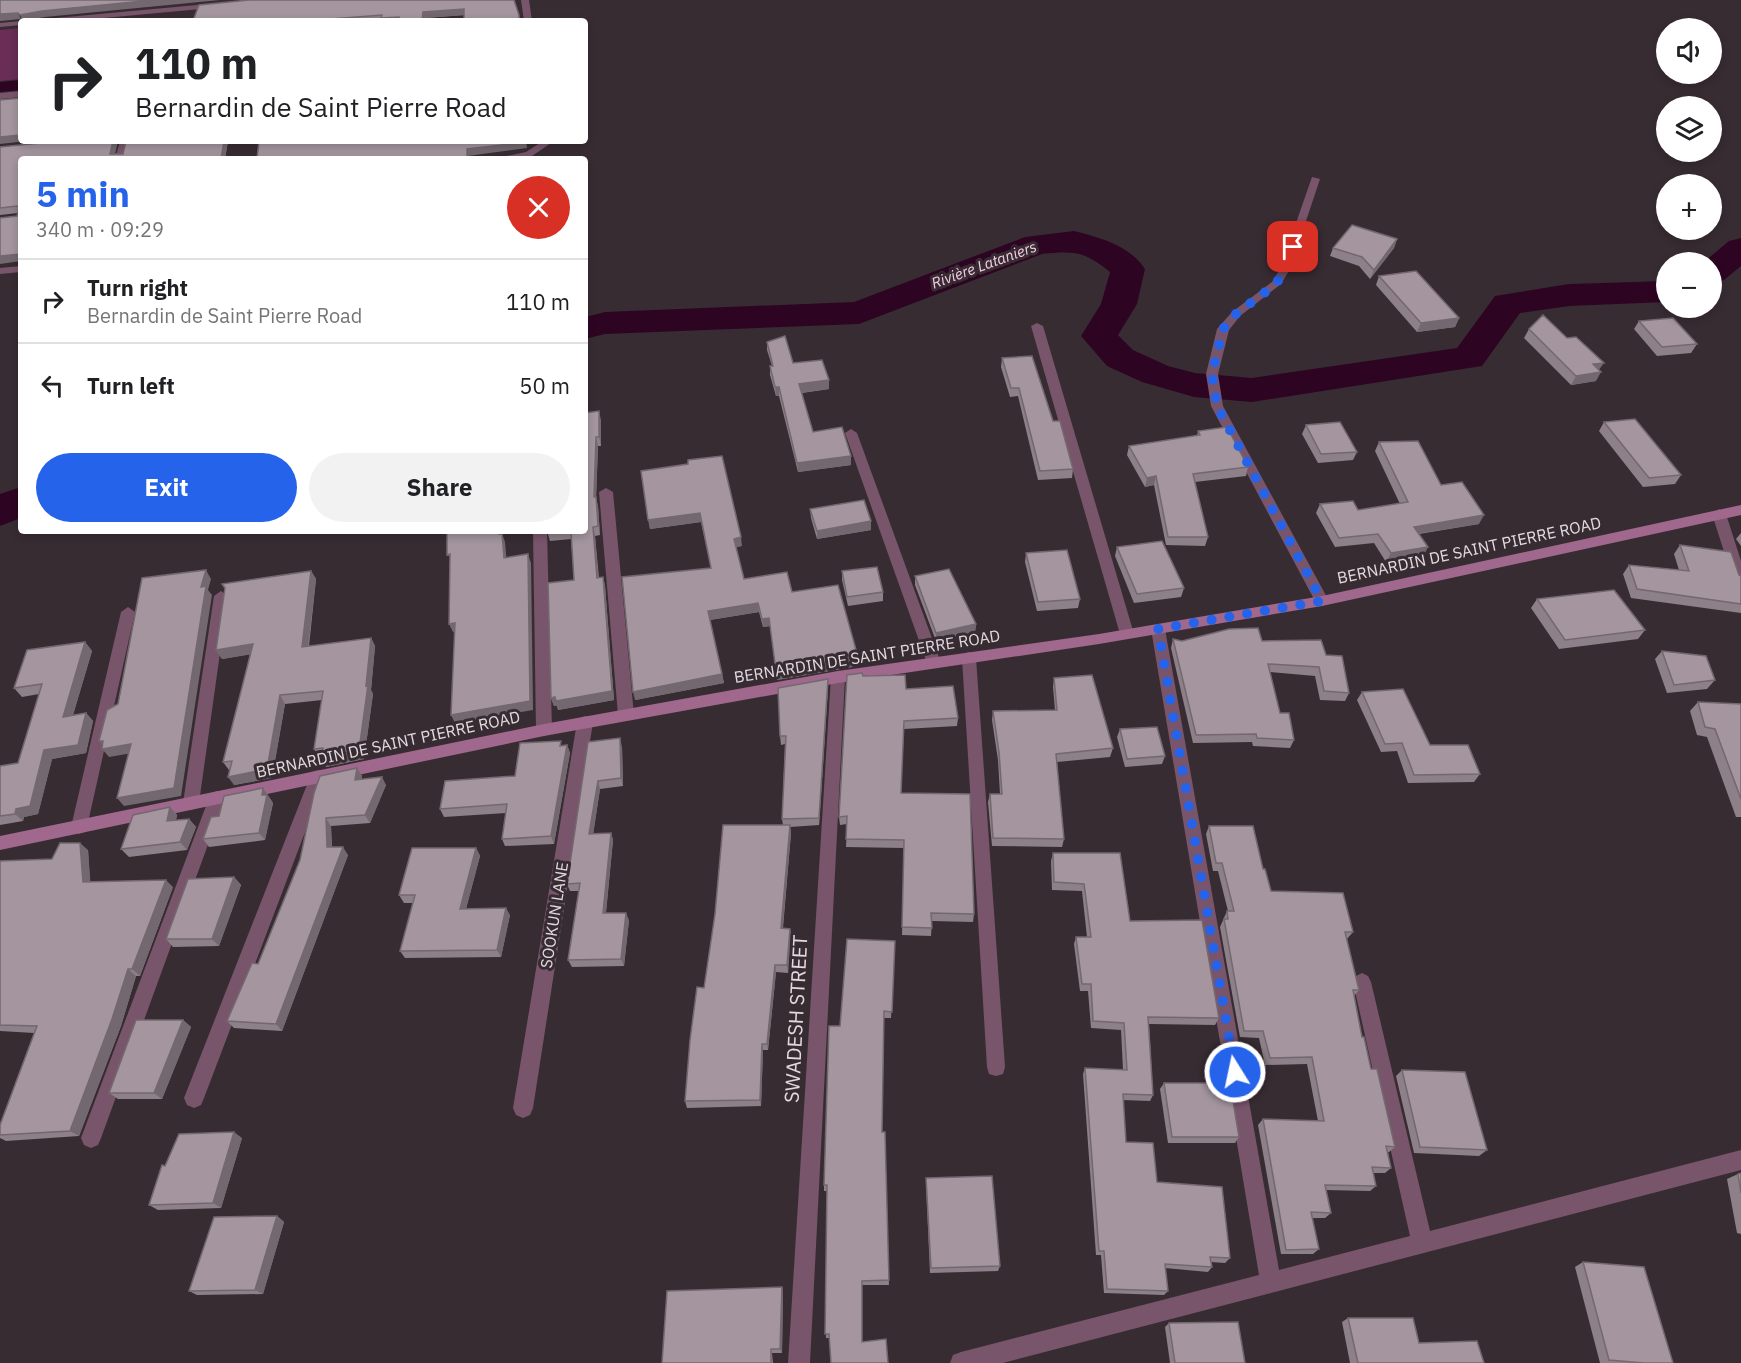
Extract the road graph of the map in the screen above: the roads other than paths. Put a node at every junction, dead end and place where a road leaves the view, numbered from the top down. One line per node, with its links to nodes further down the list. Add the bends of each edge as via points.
1 (525, 0): 4 (street)
2 (234, 3): 3 (street)
3 (76, 18)
4 (528, 18)
5 (18, 23): 6 (street)
6 (0, 25)
7 (18, 94): 8 (street)
8 (0, 96)
9 (546, 144): 10 (street)
10 (516, 156)
11 (1315, 179): 22 (street, via 1285,269 1276,284 1236,314 1223,329 1212,374 1217,406)
12 (18, 269): 13 (street)
13 (0, 271)
14 (1037, 326): 25 (street)
15 (851, 432): 27 (street)
16 (606, 492): 29 (street)
17 (1741, 510): 18 (main road, BERNARDIN DE SAINT PIERRE ROAD)
18 (1719, 514): 20 (street); 22 (main road, BERNARDIN DE SAINT PIERRE ROAD)
19 (540, 534): 31 (street)
20 (1741, 583)
21 (221, 596): 34 (street)
22 (1322, 601): 24 (main road, BERNARDIN DE SAINT PIERRE ROAD)
23 (128, 612): 35 (street)
24 (1158, 629): 25 (main road, BERNARDIN DE SAINT PIERRE ROAD); 44 (street)
25 (1126, 634): 26 (main road, BERNARDIN DE SAINT PIERRE ROAD)
26 (969, 658): 27 (main road, BERNARDIN DE SAINT PIERRE ROAD); 38 (street)
27 (934, 663): 28 (main road, BERNARDIN DE SAINT PIERRE ROAD)
28 (838, 677): 29 (main road, BERNARDIN DE SAINT PIERRE ROAD); 45 (street, SWADESH STREET)
29 (626, 715): 30 (main road, BERNARDIN DE SAINT PIERRE ROAD)
30 (585, 722): 31 (main road, BERNARDIN DE SAINT PIERRE ROAD); 40 (street, SOOKUN LANE)
31 (543, 730): 32 (main road, BERNARDIN DE SAINT PIERRE ROAD)
32 (318, 777): 33 (main road, BERNARDIN DE SAINT PIERRE ROAD); 39 (street)
33 (217, 798): 34 (main road, BERNARDIN DE SAINT PIERRE ROAD); 41 (street)
34 (191, 803): 35 (main road, BERNARDIN DE SAINT PIERRE ROAD)
35 (79, 827): 36 (main road, BERNARDIN DE SAINT PIERRE ROAD)
36 (0, 843)
37 (1362, 982): 43 (street)
38 (996, 1067)
39 (194, 1098)
40 (523, 1107)
41 (91, 1138)
42 (1741, 1160): 43 (street)
43 (1422, 1243): 44 (street)
44 (1271, 1282): 46 (street)
45 (799, 1363)
46 (961, 1363)

